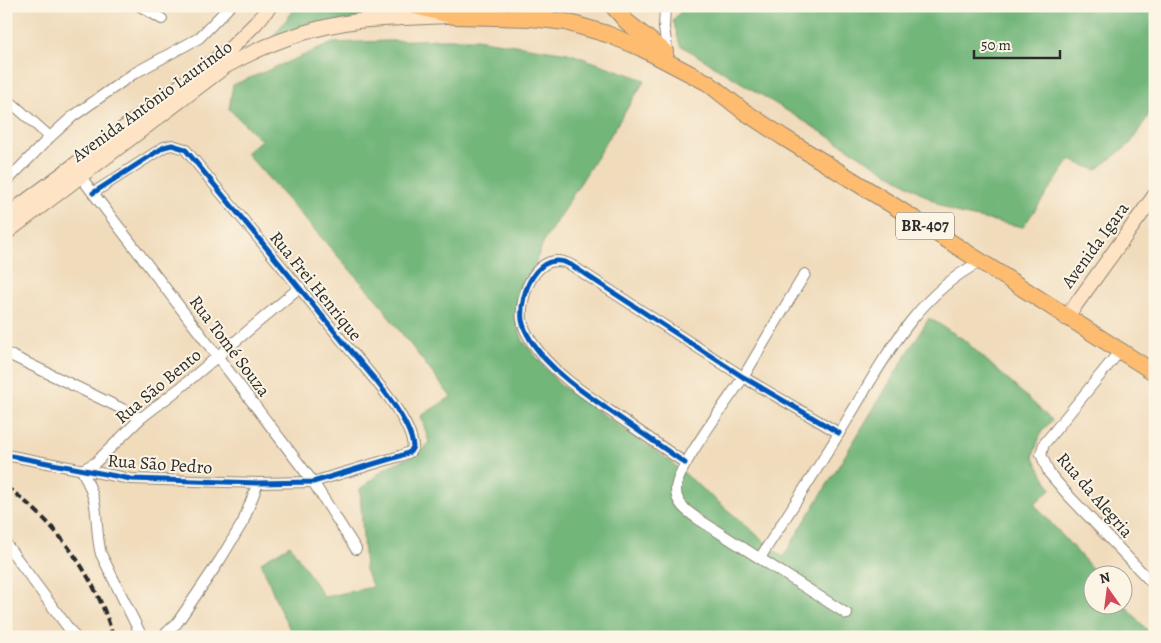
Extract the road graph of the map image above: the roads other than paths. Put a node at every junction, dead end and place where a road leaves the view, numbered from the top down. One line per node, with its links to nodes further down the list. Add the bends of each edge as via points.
1 (140, 6): 10 (street)
2 (230, 6): 14 (street, via 199,38 133,74 72,117)
3 (270, 6): 15 (main road, Avenida Antônio Laurindo, via 231,48)
4 (415, 6): 8 (highway, BR-407)
5 (548, 6): 9 (highway, BR-407, via 530,14)
6 (613, 6): 11 (highway, BR-407, via 627,22)
7 (665, 6): 11 (street)
8 (454, 16): 9 (highway, BR-407); 15 (main road, Avenida Antônio Laurindo, via 358,22 326,28 256,50 226,66)
9 (490, 17): 12 (highway, BR-407, via 566,22 599,31 639,47)
10 (162, 19)
11 (668, 55): 12 (highway, BR-407)
12 (697, 77): 20 (highway, BR-407, via 782,137)
13 (6, 98): 14 (street)
14 (50, 137): 16 (street)
15 (77, 171): 17 (street, Rua Tomé Souza); 19 (main road, Avenida Antônio Laurindo)
16 (6, 182)
17 (93, 193): 22 (street, Rua Frei Henrique, via 164,147 178,146 184,149); 26 (street, Rua Tomé Souza)
18 (1155, 195): 23 (main road, Avenida Igara)
19 (8, 224)
20 (980, 262): 23 (highway, BR-407); 30 (street, via 969,267 918,310)
21 (805, 274): 28 (street)
22 (300, 287): 26 (street, Rua São Bento); 35 (street, Rua Frei Henrique, via 387,396 414,447 400,456)
23 (1066, 318): 24 (highway, BR-407)
24 (1119, 352): 27 (highway, BR-407); 39 (street, Rua da Alegria, via 1044,444 1041,454 1049,473)
25 (6, 353): 29 (street)
26 (217, 357): 29 (street, Rua São Bento); 35 (street, Rua Tomé Souza)
27 (1155, 374)
28 (743, 377): 30 (street); 32 (street); 32 (street, via 566,262 548,261 536,271 522,308 522,321 532,342 563,378)
29 (141, 418): 33 (street, Rua São Bento, via 95,463)
30 (839, 433): 38 (street)
31 (6, 455): 33 (street, Rua São Pedro)
32 (685, 463): 38 (street, via 676,483 681,505)
33 (82, 470): 34 (street, Rua São Pedro, via 131,479); 42 (street, via 94,501 101,554)
34 (258, 482): 35 (street, Rua São Pedro); 43 (street, via 243,522 220,560 177,623)
35 (313, 482): 37 (street, Rua Tomé Souza)
36 (6, 544): 41 (street)
37 (356, 548)
38 (760, 558): 40 (street)
39 (1155, 586)
40 (847, 614)
41 (75, 637)
42 (142, 637)
43 (162, 637)

